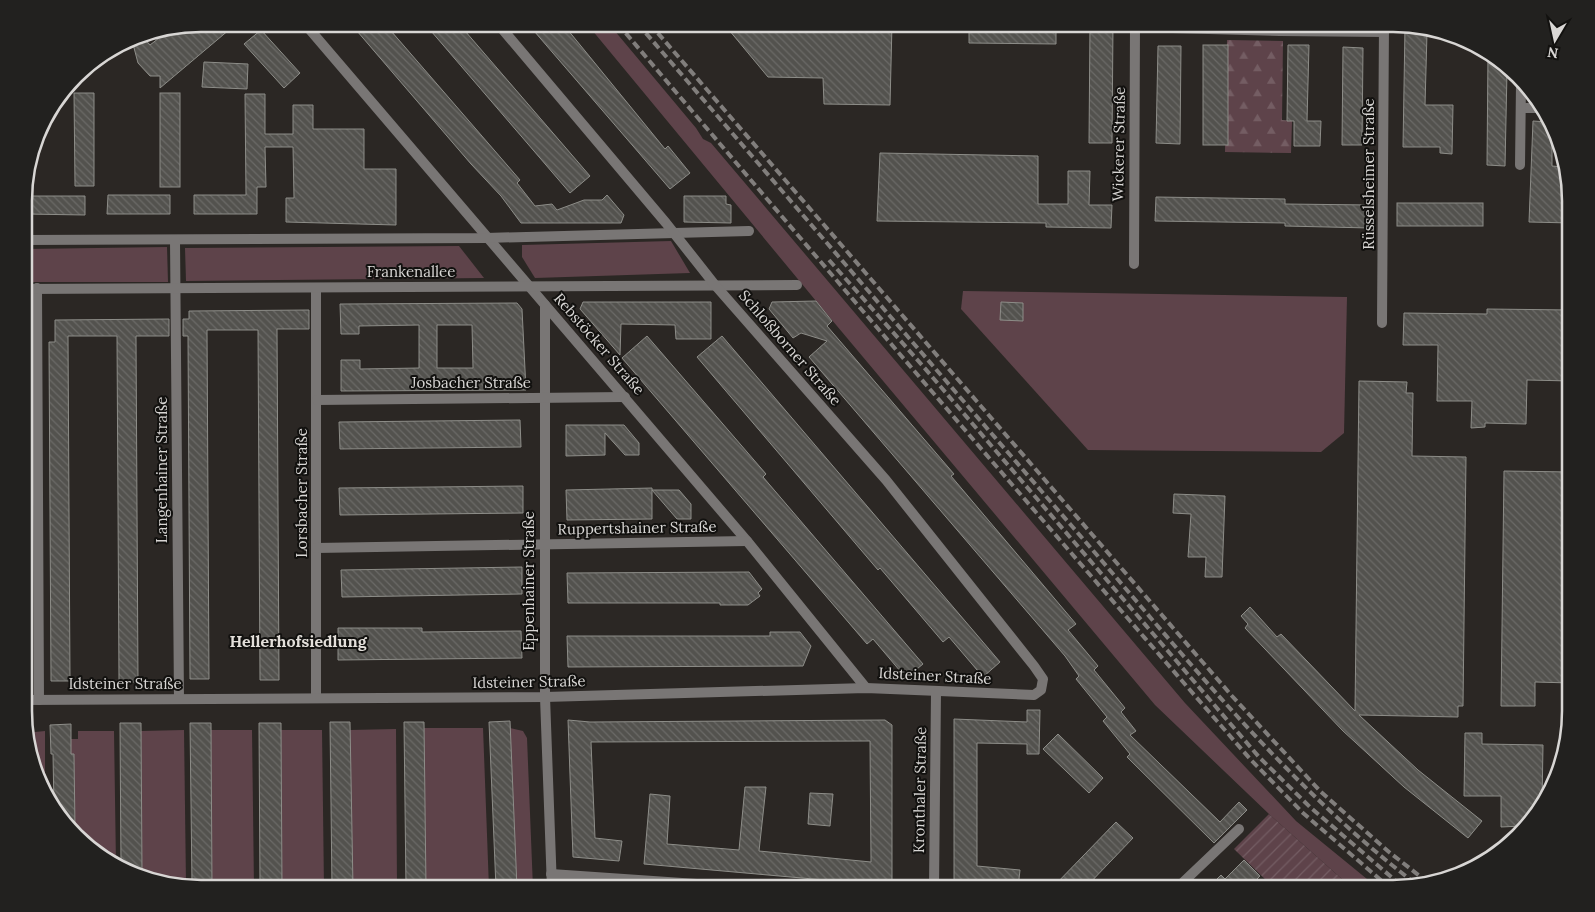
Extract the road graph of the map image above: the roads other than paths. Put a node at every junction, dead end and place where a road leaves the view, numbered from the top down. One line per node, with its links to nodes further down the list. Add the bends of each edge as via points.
1 (312, 32): 11 (street, Rebstöcker Straße)
2 (505, 32): 10 (street, Schloßborner Straße)
3 (1136, 32): 14 (street, Wickerer Straße)
4 (1384, 32): 23 (street, Rüsselsheimer Straße)
5 (1521, 91): 6 (street)
6 (1521, 108): 7 (street); 8 (street)
7 (1534, 108)
8 (1520, 165)
9 (749, 231): 10 (street)
10 (674, 233): 11 (street); 15 (street, Schloßborner Straße)
11 (486, 238): 13 (street); 17 (street, Rebstöcker Straße)
12 (32, 240): 13 (street)
13 (175, 240): 21 (street, Langenhainer Straße)
14 (1134, 264)
15 (715, 285): 16 (street, Frankenallee); 17 (street, Frankenallee); 32 (street, Schloßborner Straße, via 886,480 1034,666 1043,679 1041,690)
16 (797, 285)
17 (529, 286): 20 (street, Frankenallee); 22 (street, Rebstöcker Straße)
18 (32, 288): 19 (street, Frankenallee)
19 (37, 288): 21 (street, Frankenallee); 37 (street)
20 (316, 288): 21 (street, Frankenallee); 26 (street, Lorsbacher Straße)
21 (175, 289): 35 (street, Langenhainer Straße)
22 (545, 304): 24 (street, Rebstöcker Straße); 25 (street, Eppenhainer Straße)
23 (1382, 323)
24 (625, 397): 25 (street, Josbacher Straße); 27 (street, Rebstöcker Straße)
25 (545, 398): 26 (street, Josbacher Straße); 28 (street, Eppenhainer Straße)
26 (317, 400): 29 (street, Lorsbacher Straße)
27 (747, 541): 28 (street, Ruppertshainer Straße); 30 (street, Rebstöcker Straße)
28 (543, 545): 29 (street, Ruppertshainer Straße); 33 (street, Eppenhainer Straße)
29 (316, 548): 34 (street, Lorsbacher Straße)
30 (866, 688): 31 (street, Idsteiner Straße); 33 (street, Idsteiner Straße)
31 (936, 692): 32 (street, Idsteiner Straße); 40 (street, Kronthaler Straße)
32 (1034, 695)
33 (545, 697): 34 (street, Idsteiner Straße); 39 (street, Eppenhainer Straße)
34 (316, 698): 35 (street, Idsteiner Straße)
35 (179, 699): 37 (street, Idsteiner Straße)
36 (32, 700): 37 (street, Idsteiner Straße)
37 (39, 700)
38 (1239, 829): 41 (street)
39 (551, 874): 42 (street, Eppenhainer Straße); 43 (street)
40 (934, 879)
41 (1187, 879)
42 (551, 880)
43 (633, 880)

